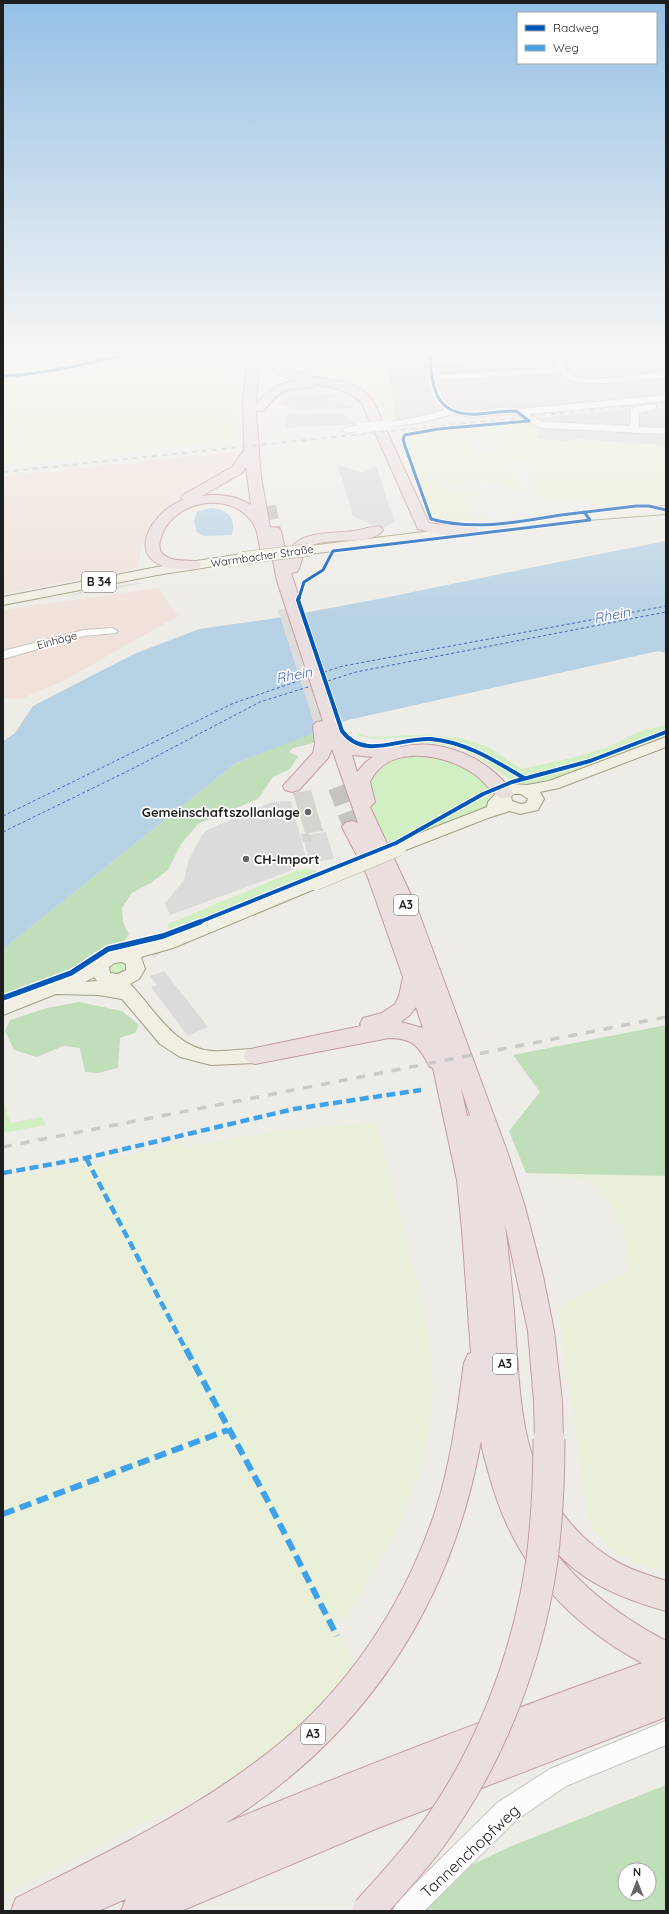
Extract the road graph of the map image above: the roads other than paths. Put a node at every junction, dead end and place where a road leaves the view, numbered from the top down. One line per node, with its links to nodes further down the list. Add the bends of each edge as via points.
1 (251, 441): 5 (highway)
2 (262, 441): 6 (highway)
3 (381, 441): 12 (highway, via 415,530)
4 (383, 441): 12 (highway)
5 (251, 451): 8 (highway); 14 (highway, via 246,454 237,470 178,505 158,523 148,540 147,550 149,566 151,569)
6 (269, 506)
7 (666, 510): 13 (main road, via 587,516)
8 (260, 523): 14 (highway, via 248,509 230,501 206,500 181,506 163,523 152,540 152,552); 18 (highway, via 272,570)
9 (318, 529): 16 (highway, via 293,547)
10 (376, 530): 18 (highway, via 323,537 309,541 299,548 292,565)
11 (274, 531): 16 (highway, via 283,558)
12 (421, 531): 13 (highway); 15 (main road, Warmbacher Straße, bridge, via 309,550)
13 (472, 531)
14 (157, 565): 15 (highway); 17 (main road, B 34)
15 (194, 565)
16 (285, 581): 18 (highway)
17 (3, 600)
18 (290, 603): 21 (highway)
19 (112, 631): 20 (street, Einhäge, via 84,633)
20 (3, 655)
21 (310, 671): 22 (highway, A3); 22 (highway, via 322,726)
22 (330, 742): 24 (highway, via 320,757); 25 (highway, A3); 26 (highway, via 362,751 383,751 416,745 449,749 479,762); 28 (highway, A3, via 367,822)
23 (666, 742): 26 (main road)
24 (292, 786)
25 (337, 787)
26 (516, 796): 28 (main road, via 482,814); 28 (highway, via 477,767 450,755 421,750 387,757 369,768 361,782 367,808)
27 (352, 827): 33 (highway, A3, via 377,875)
28 (389, 847): 29 (main road, bridge, via 316,882); 38 (highway, A3, via 407,908)
29 (149, 952): 30 (main road); 31 (main road)
30 (124, 955): 31 (main road, via 132,958 136,965); 32 (main road, via 110,957)
31 (135, 971): 32 (main road, via 122,980); 37 (main road, via 136,984 172,1036 194,1047)
32 (106, 975): 34 (main road, via 68,982); 35 (main road)
33 (414, 977): 37 (highway, via 409,1001 403,1010 389,1019); 39 (highway, A3, via 434,1029)
34 (44, 991): 35 (main road, via 98,988); 36 (main road)
35 (131, 998): 37 (main road, via 167,1039 187,1052 211,1058)
36 (3, 1008)
37 (253, 1052): 39 (highway, via 379,1031 402,1030 417,1035 429,1045)
38 (461, 1060): 41 (highway, A3, via 489,1204 511,1422 523,1472 544,1514 580,1555 623,1582); 48 (highway, A3, bridge, via 496,1154 530,1276 544,1357 549,1439 547,1515 538,1578 524,1640 505,1698 480,1755 444,1819 422,1849)
39 (450, 1091): 40 (highway, A3, via 462,1140 472,1204)
40 (482, 1329): 42 (highway, A3, via 495,1444 503,1480 519,1520 547,1566 576,1597 605,1622); 45 (highway, A3, via 467,1442 450,1512 421,1585 372,1668 311,1737 253,1784 168,1838)
41 (666, 1596)
42 (662, 1662): 46 (highway, A3, via 523,1722 348,1790)
43 (666, 1701): 47 (highway, via 375,1812)
44 (666, 1733): 49 (street, Tannenchopfweg, via 558,1777 506,1812)
45 (29, 1911)
46 (56, 1911)
47 (139, 1911)
48 (368, 1911)
49 (406, 1911)

